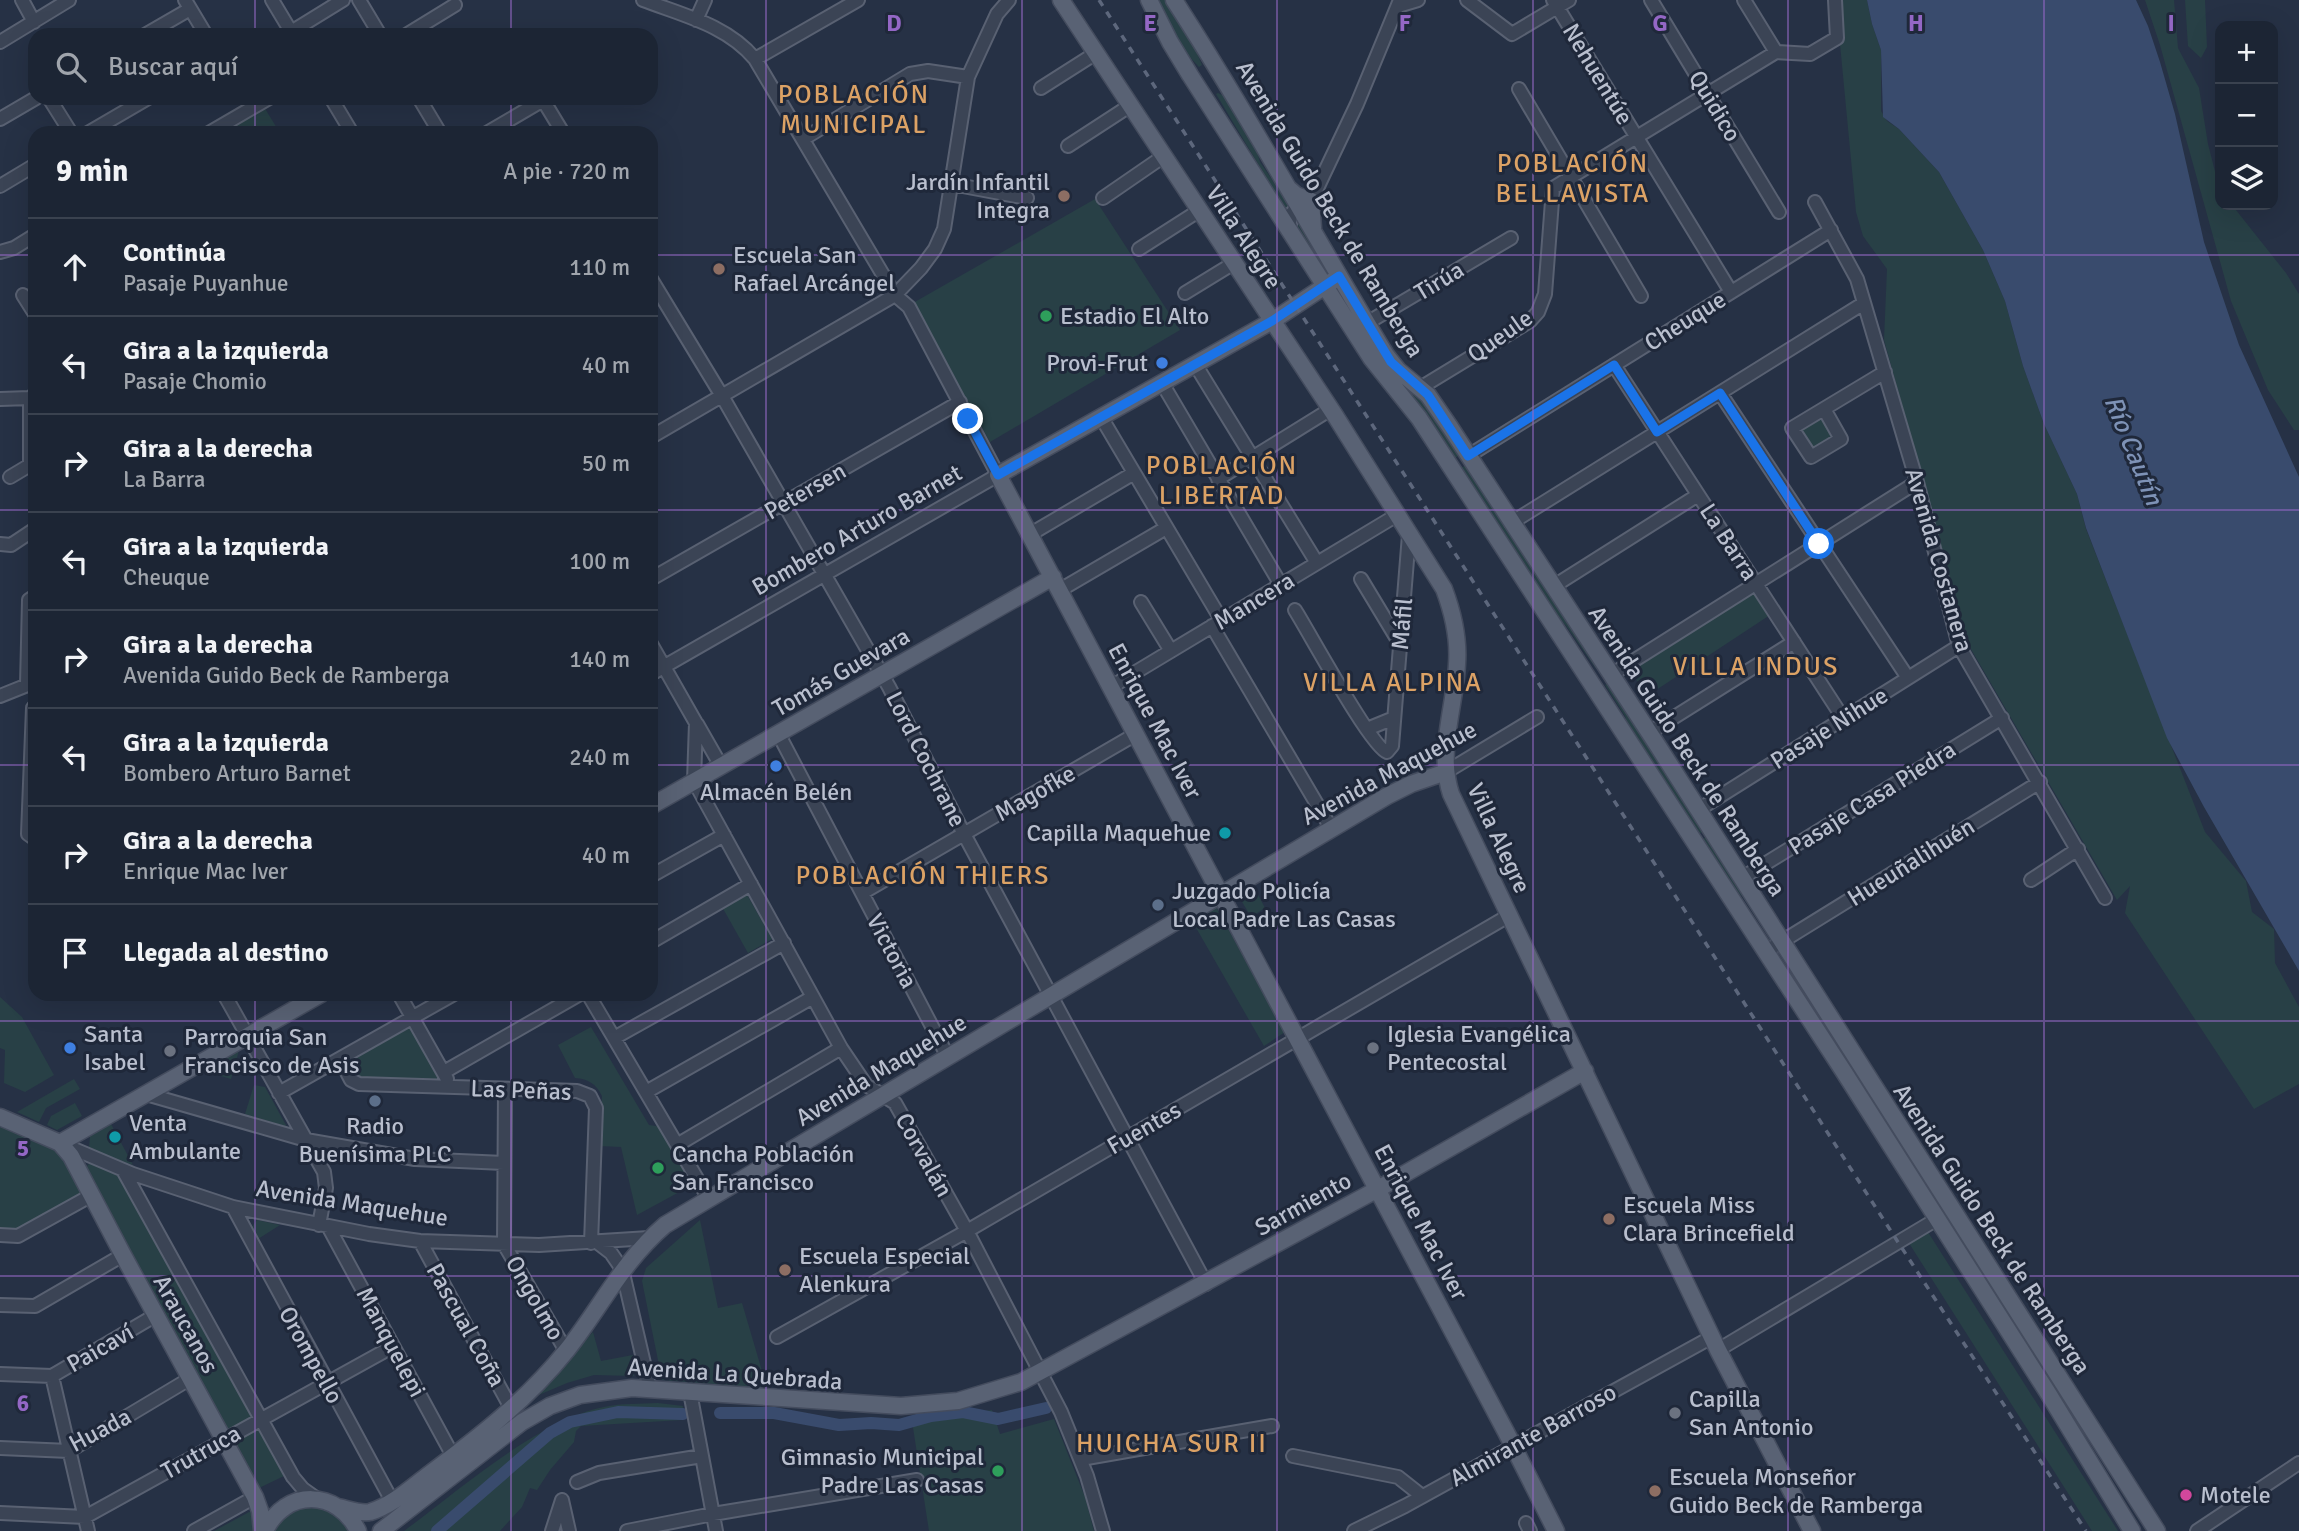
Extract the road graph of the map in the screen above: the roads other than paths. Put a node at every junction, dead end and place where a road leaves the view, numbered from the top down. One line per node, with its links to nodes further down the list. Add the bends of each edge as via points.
1 (22, 0): 24 (street)
2 (69, 0): 24 (street)
3 (272, 0): 27 (street)
4 (343, 0): 28 (street)
5 (359, 0): 29 (street)
6 (643, 0): 23 (street, Enrique Mac Iver)
7 (705, 0): 23 (street)
8 (858, 0): 34 (street)
9 (1061, 0): 33 (main road, Villa Alegre)
10 (1149, 0): 37 (main road, Avenida Guido Beck de Ramberga)
11 (1174, 0): 35 (main road, Avenida Guido Beck de Ramberga)
12 (1418, 0): 19 (street)
13 (1467, 0): 21 (street, via 1512,34)
14 (1569, 0): 21 (street)
15 (1651, 0): 40 (street, Quidico)
16 (1744, 0): 32 (street)
17 (1835, 0): 32 (street, via 1837,38 1810,54)
18 (1001, 2): 36 (street)
19 (1399, 3): 69 (street, via 1357,104)
20 (187, 4): 25 (street); 26 (street)
21 (1555, 4): 58 (street, Nehuentúe)
22 (455, 5): 30 (street)
23 (696, 20): 34 (street, Enrique Mac Iver, via 725,32)
24 (34, 22): 31 (street)
25 (154, 28)
26 (202, 28)
27 (288, 28)
28 (301, 28)
29 (376, 28)
30 (417, 28)
31 (0, 42)
32 (1776, 52): 40 (street, Queule)
33 (1096, 53): 38 (street); 49 (main road, Villa Alegre)
34 (755, 58): 59 (street, Enrique Mac Iver)
35 (1220, 72): 37 (main road); 69 (main road, Avenida Guido Beck de Ramberga, via 1284,183)
36 (968, 76): 59 (street, via 928,71 910,74); 64 (street)
37 (1197, 86): 72 (main road, Avenida Guido Beck de Ramberga)
38 (1041, 88)
39 (1519, 89): 63 (street)
40 (1708, 94): 58 (street, Queule); 71 (street, Quidico)
41 (28, 103): 50 (street)
42 (53, 105): 51 (street)
43 (136, 105): 52 (street)
44 (245, 105): 53 (street)
45 (335, 105): 54 (street)
46 (424, 105): 55 (street)
47 (530, 105): 56 (street)
48 (539, 105): 57 (street)
49 (1131, 105): 60 (street); 61 (main road, Villa Alegre)
50 (0, 119)
51 (67, 126)
52 (100, 126)
53 (218, 126)
54 (348, 126)
55 (436, 126)
56 (498, 126)
57 (557, 126)
58 (1637, 137): 63 (street, Queule); 81 (street, Nehuentúe)
59 (803, 139): 84 (street, Enrique Mac Iver)
60 (1068, 146)
61 (1164, 156): 67 (street); 70 (main road, Villa Alegre)
62 (28, 169): 65 (street)
63 (1571, 177): 85 (street); 94 (street, Queule, via 1553,188 1545,294 1538,312)
64 (952, 184): 66 (street); 84 (street, via 947,219 935,249)
65 (0, 186)
66 (1027, 198)
67 (1102, 198)
68 (1815, 202): 73 (street, Avenida Costanera)
69 (1305, 204): 72 (street, via 1290,215); 79 (main road, Avenida Guido Beck de Ramberga)
70 (1200, 210): 76 (street); 78 (main road, Villa Alegre)
71 (1779, 212)
72 (1290, 229): 79 (main road, Avenida Guido Beck de Ramberga)
73 (1831, 230): 81 (street, Cheuque); 87 (street, Avenida Costanera, via 1857,279)
74 (1511, 238): 89 (street, Tirúa)
75 (28, 239): 77 (street)
76 (1139, 249)
77 (0, 252)
78 (1234, 263): 82 (street); 88 (main road, Villa Alegre)
79 (1333, 281): 88 (main road, Bombero Arturo Barnet); 89 (main road, Avenida Guido Beck de Ramberga); 108 (main road, Avenida Guido Beck de Ramberga, via 1371,358)
80 (658, 291): 97 (street, Lord Cochrane)
81 (1731, 292): 91 (street, Cheuque)
82 (1185, 293)
83 (23, 295): 86 (street)
84 (895, 295): 97 (street); 99 (street, Enrique Mac Iver, via 909,307)
85 (1641, 296)
86 (28, 303)
87 (1864, 303): 92 (street, Avenida Costanera); 95 (street)
88 (1272, 321): 90 (main road, Bombero Arturo Barnet); 100 (main road, Villa Alegre)
89 (1367, 323): 94 (main road, Avenida Guido Beck de Ramberga, via 1391,362)
90 (1195, 364): 93 (main road, Bombero Arturo Barnet); 106 (street)
91 (1614, 365): 103 (street, La Barra); 105 (street, Cheuque)
92 (1885, 372): 101 (street); 113 (street, Avenida Costanera)
93 (1162, 383): 102 (main road, Bombero Arturo Barnet); 112 (street)
94 (1420, 388): 105 (main road, Avenida Guido Beck de Ramberga)
95 (1720, 393): 103 (street); 123 (street)
96 (28, 396): 98 (street)
97 (722, 396): 104 (street); 115 (street, Lord Cochrane)
98 (0, 399)
99 (960, 402): 110 (street, Enrique Mac Iver); 115 (street, Petersen)
100 (1331, 409): 106 (street); 116 (main road, Villa Alegre)
101 (1824, 409)
102 (1101, 417): 109 (street); 110 (main road, Bombero Arturo Barnet)
103 (1657, 432): 114 (street, La Barra); 117 (street)
104 (658, 433)
105 (1468, 456): 108 (main road); 117 (main road, Avenida Guido Beck de Ramberga)
106 (1252, 458): 112 (street); 124 (street)
107 (28, 466): 111 (street)
108 (1451, 467): 147 (main road, Avenida Guido Beck de Ramberga)
109 (1134, 473): 118 (street); 120 (street)
110 (998, 475): 120 (main road, Enrique Mac Iver); 126 (street, Bombero Arturo Barnet)
111 (10, 477)
112 (1218, 479): 130 (street)
113 (1917, 482): 123 (street); 137 (street, Avenida Costanera)
114 (1698, 495): 129 (street, La Barra); 131 (street)
115 (783, 503): 125 (street, Petersen); 126 (street, Lord Cochrane)
116 (1397, 515): 121 (main road, Villa Alegre); 124 (street, Mancera)
117 (1511, 523): 131 (main road, Avenida Guido Beck de Ramberga)
118 (1166, 528): 128 (street); 134 (street)
119 (28, 534): 122 (street, via 11,545)
120 (1029, 535): 128 (main road, Enrique Mac Iver)
121 (1409, 535): 136 (street, Máfil); 159 (main road, Villa Alegre, via 1444,589 1456,633)
122 (0, 544)
123 (1819, 544): 129 (street); 144 (street)
124 (1317, 563): 130 (street, Mancera)
125 (658, 575)
126 (825, 575): 140 (street, Bombero Arturo Barnet); 142 (street, Lord Cochrane)
127 (1361, 579): 136 (street)
128 (1056, 584): 142 (main road, Tomás Guevara); 146 (main road, Enrique Mac Iver)
129 (1756, 584): 135 (street, La Barra); 143 (street)
130 (1281, 585): 134 (street, Mancera)
131 (1553, 586): 143 (main road, Avenida Guido Beck de Ramberga)
132 (1141, 603): 138 (street)
133 (1295, 610): 154 (street)
134 (1217, 624): 138 (street, Mancera); 164 (street)
135 (1794, 642): 152 (street, La Barra); 156 (street)
136 (1400, 643): 149 (street, Máfil)
137 (1959, 646): 144 (street, Pasaje Nihue); 151 (street, Avenida Costanera)
138 (1171, 652): 146 (street, Mancera)
139 (658, 656): 140 (street)
140 (664, 667): 141 (street, Bombero Arturo Barnet); 153 (street)
141 (658, 670)
142 (882, 674): 155 (main road, Tomás Guevara); 165 (street, Lord Cochrane)
143 (1611, 675): 147 (main road); 156 (main road, Avenida Guido Beck de Ramberga)
144 (1908, 678): 152 (street, Pasaje Nihue)
145 (28, 684): 148 (street)
146 (1111, 687): 157 (main road, Enrique Mac Iver)
147 (1593, 687): 179 (main road, Avenida Guido Beck de Ramberga)
148 (0, 696)
149 (1394, 718): 154 (street); 154 (street, Máfil, via 1392,746 1387,752)
150 (1537, 718): 159 (street, Avenida Maquehue)
151 (2002, 718): 161 (street, Avenida Costanera); 169 (street, Pasaje Casa Piedra)
152 (1843, 719): 163 (street, Pasaje Nihue)
153 (696, 723): 158 (street); 160 (street)
154 (1367, 729)
155 (778, 733): 158 (main road, Tomás Guevara); 172 (street, Victoria)
156 (1649, 733): 163 (main road, Avenida Guido Beck de Ramberga)
157 (1136, 734): 165 (street, Magofke); 173 (main road, Enrique Mac Iver)
158 (721, 766): 160 (main road, Tomás Guevara)
159 (1446, 772): 164 (main road, Avenida Maquehue, via 1405,786); 175 (main road, Villa Alegre, via 1451,793)
160 (694, 781): 162 (main road, Tomás Guevara); 166 (street, Corvalán)
161 (2040, 782): 167 (street, Avenida Costanera); 177 (street, Hueuñalihuén)
162 (658, 802)
163 (1698, 810): 169 (main road, Avenida Guido Beck de Ramberga)
164 (1331, 828): 173 (main road, Avenida Maquehue)
165 (964, 834): 172 (street, Magofke); 180 (street, Lord Cochrane)
166 (724, 835): 168 (street); 171 (street, Corvalán)
167 (2078, 849): 170 (street); 174 (street, Avenida Costanera)
168 (658, 872)
169 (1742, 878): 177 (main road, Avenida Guido Beck de Ramberga)
170 (2031, 880)
171 (751, 884): 176 (street); 178 (street, Corvalán)
172 (862, 893): 193 (street, Victoria)
173 (1221, 894): 180 (main road, Avenida Maquehue); 191 (main road, Enrique Mac Iver)
174 (2105, 898)
175 (1510, 915): 191 (street, Fuentes); 195 (main road, Villa Alegre)
176 (658, 938)
177 (1782, 942): 179 (street, Hueuñalihuén); 211 (main road, Avenida Guido Beck de Ramberga)
178 (784, 943): 181 (street, Corvalán); 190 (street)
179 (1765, 952): 215 (main road, Avenida Guido Beck de Ramberga)
180 (1052, 996): 193 (main road, Avenida Maquehue); 204 (street, Lord Cochrane)
181 (813, 997): 192 (street, Corvalán); 200 (street)
182 (228, 1001): 189 (street)
183 (309, 1001): 189 (main road)
184 (404, 1001): 188 (street, Las Peñas)
185 (442, 1001): 188 (street)
186 (568, 1001): 196 (street)
187 (592, 1001): 190 (street)
188 (413, 1017): 194 (street); 196 (street, Las Peñas)
189 (248, 1035): 199 (street); 201 (main road)
190 (614, 1038): 200 (street)
191 (1297, 1038): 204 (street, Fuentes); 210 (main road, Enrique Mac Iver)
192 (841, 1048): 202 (street, Corvalán, via 866,1085); 207 (street)
193 (948, 1057): 202 (main road, Avenida Maquehue)
194 (340, 1059): 197 (street, via 351,1080 359,1084); 199 (street)
195 (1585, 1071): 210 (main road, Sarmiento); 230 (main road, Villa Alegre)
196 (444, 1072): 197 (street, Las Peñas)
197 (453, 1088): 198 (street, Las Peñas)
198 (505, 1089): 208 (street); 222 (street, Las Peñas, via 582,1091 593,1099)
199 (279, 1093): 205 (street)
200 (646, 1093): 207 (street)
201 (146, 1094): 205 (street); 206 (main road)
202 (883, 1096): 213 (main road, Avenida Maquehue); 218 (street, Corvalán, via 895,1103)
203 (0, 1117): 206 (main road, Avenida Maquehue)
204 (1128, 1138): 218 (street, Fuentes); 226 (street, Lord Cochrane)
205 (306, 1140): 208 (street, via 415,1159); 217 (street, via 326,1180)
206 (60, 1143): 209 (street, Avenida Maquehue); 212 (main road, Araucanos)
207 (677, 1144): 213 (street)
208 (504, 1163): 223 (street)
209 (123, 1170): 214 (street, Avenida Maquehue); 241 (street, Araucanos)
210 (1378, 1189): 226 (main road, Sarmiento); 244 (main road, Enrique Mac Iver)
211 (1942, 1194): 215 (main road); 216 (main road, Avenida Guido Beck de Ramberga)
212 (92, 1195): 219 (street, via 18,1236); 224 (main road, Araucanos)
213 (709, 1199): 220 (main road, Avenida Maquehue)
214 (233, 1207): 217 (street, Avenida Maquehue); 237 (street, Orompello)
215 (1937, 1219): 216 (main road); 230 (street, Almirante Barroso); 276 (main road, Avenida Guido Beck de Ramberga)
216 (1962, 1224): 277 (main road, Avenida Guido Beck de Ramberga)
217 (324, 1226): 221 (street, Avenida Maquehue); 231 (street, Manquelepi)
218 (967, 1231): 229 (street, Fuentes); 233 (street, Corvalán)
219 (0, 1235)
220 (649, 1238): 222 (street, Avenida Maquehue); 225 (main road)
221 (420, 1241): 223 (street, Avenida Maquehue); 240 (street, Pascual Coña)
222 (594, 1243): 223 (street, Avenida Maquehue); 225 (street, via 611,1253)
223 (504, 1244): 232 (street, Ongolmo)
224 (123, 1255): 227 (street, via 35,1306); 228 (main road, Araucanos)
225 (622, 1269): 232 (main road); 238 (street)
226 (1206, 1284): 233 (main road, Sarmiento)
227 (0, 1305)
228 (156, 1315): 235 (street, Paicaví); 236 (main road, Araucanos)
229 (777, 1337)
230 (1715, 1343): 244 (street, Almirante Barroso); 275 (main road, Villa Alegre)
231 (392, 1347): 237 (street, Trutruca); 247 (street, Manquelepi)
232 (566, 1351): 240 (main road)
233 (1041, 1373): 239 (main road, Avenida La Quebrada, via 980,1396 920,1406); 250 (street, Corvalán)
234 (0, 1374): 235 (street, Paicaví)
235 (52, 1376): 246 (street)
236 (191, 1378): 243 (main road, Araucanos); 246 (street, Huada)
237 (327, 1383): 241 (street, Trutruca); 257 (street, Orompello)
238 (650, 1389): 239 (main road, Avenida La Quebrada); 267 (main road, Avenida La Quebrada, via 597,1391 536,1413)
239 (690, 1392): 248 (street)
240 (511, 1408): 247 (main road)
241 (261, 1419): 243 (street, Trutruca); 256 (street, Araucanos, via 293,1477)
242 (1272, 1426): 250 (street)
243 (224, 1440): 255 (main road, Araucanos); 261 (street, Trutruca)
244 (1514, 1445): 254 (street, Almirante Barroso); 274 (main road, Enrique Mac Iver)
245 (0, 1448): 246 (street, Huada)
246 (69, 1451): 261 (street)
247 (453, 1456): 257 (main road)
248 (702, 1456): 253 (street, via 599,1473); 260 (street)
249 (1293, 1457): 254 (street, via 1398,1478)
250 (1081, 1459): 272 (street, Corvalán)
251 (2299, 1463): 278 (street)
252 (917, 1480): 260 (street)
253 (577, 1482)
254 (1423, 1496): 262 (street, Almirante Barroso)
255 (255, 1497): 264 (street); 265 (main road, Araucanos)
256 (317, 1499): 258 (main road); 265 (main road, via 287,1505)
257 (392, 1501): 258 (main road, via 364,1513)
258 (338, 1507): 266 (main road)
259 (0, 1513): 261 (street)
260 (713, 1514): 270 (street); 271 (street)
261 (85, 1517): 263 (street)
262 (1379, 1526): 273 (street, Almirante Barroso)
263 (88, 1531)
264 (194, 1531)
265 (264, 1531)
266 (358, 1531)
267 (382, 1531)
268 (552, 1531): 269 (street, via 562,1500)
269 (569, 1531)
270 (626, 1531)
271 (716, 1531)
272 (1103, 1531)
273 (1354, 1531)
274 (1556, 1531)
275 (1812, 1531)
276 (2132, 1531)
277 (2157, 1531)
278 (2197, 1531)

